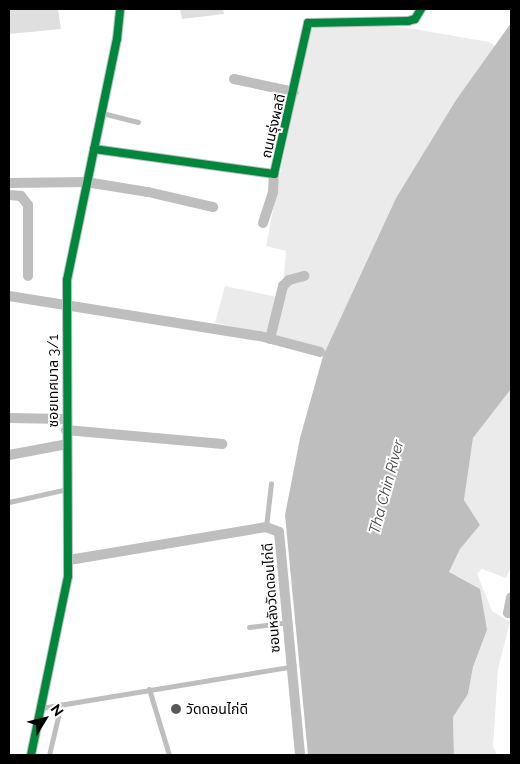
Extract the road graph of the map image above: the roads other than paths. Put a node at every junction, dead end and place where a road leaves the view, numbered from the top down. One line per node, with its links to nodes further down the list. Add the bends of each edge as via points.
1 (120, 9): 5 (street, ซอยเทศบาล 3/1)
2 (421, 9): 4 (street, ถนนรุ่งผลดี, via 415,19 408,21 309,21 304,30)
3 (234, 79): 4 (street)
4 (294, 92): 8 (street, ถนนรุ่งผลดี)
5 (102, 113): 6 (lane); 7 (street, ซอยเทศบาล 3/1)
6 (138, 122)
7 (94, 149): 8 (street, ถนนรุ่งผลดี); 10 (street, ซอยเทศบาล 3/1)
8 (274, 174): 13 (street, via 273,192)
9 (9, 182): 10 (street)
10 (86, 182): 12 (street); 17 (street, ซอยเทศบาล 3/1, via 67,280)
11 (9, 195): 14 (street, via 21,196 28,205)
12 (213, 207)
13 (263, 223)
14 (28, 276)
15 (304, 276): 18 (street, via 289,280 283,286)
16 (9, 296): 17 (street)
17 (66, 304): 18 (street); 21 (street, ซอยเทศบาล 3/1)
18 (270, 339): 19 (street)
19 (320, 352)
20 (9, 418): 21 (street)
21 (66, 424): 22 (street, ซอยเทศบาล 3/1); 23 (street)
22 (66, 444): 24 (street); 26 (street, ซอยเทศบาล 3/1)
23 (222, 444)
24 (9, 455)
25 (271, 483): 28 (lane)
26 (68, 489): 27 (lane); 29 (street, ซอยเทศบาล 3/1)
27 (9, 502)
28 (266, 527): 29 (street, ซอนหลังวัดดอนไก่ดี); 32 (street, ซอนหลังวัดดอนไก่ดี, via 279,532 281,538)
29 (69, 560): 37 (street, ซอยเทศบาล 3/1)
30 (511, 598): 31 (street)
31 (508, 614)
32 (287, 622): 33 (lane); 34 (street, ซอนหลังวัดดอนไก่ดี)
33 (249, 627)
34 (290, 667): 35 (lane); 41 (street, ซอนหลังวัดดอนไก่ดี)
35 (149, 689): 36 (lane); 40 (lane)
36 (61, 704): 37 (lane); 39 (lane)
37 (41, 708): 38 (street, ซอยเทศบาล 3/1)
38 (31, 755)
39 (49, 755)
40 (169, 755)
41 (300, 755)

